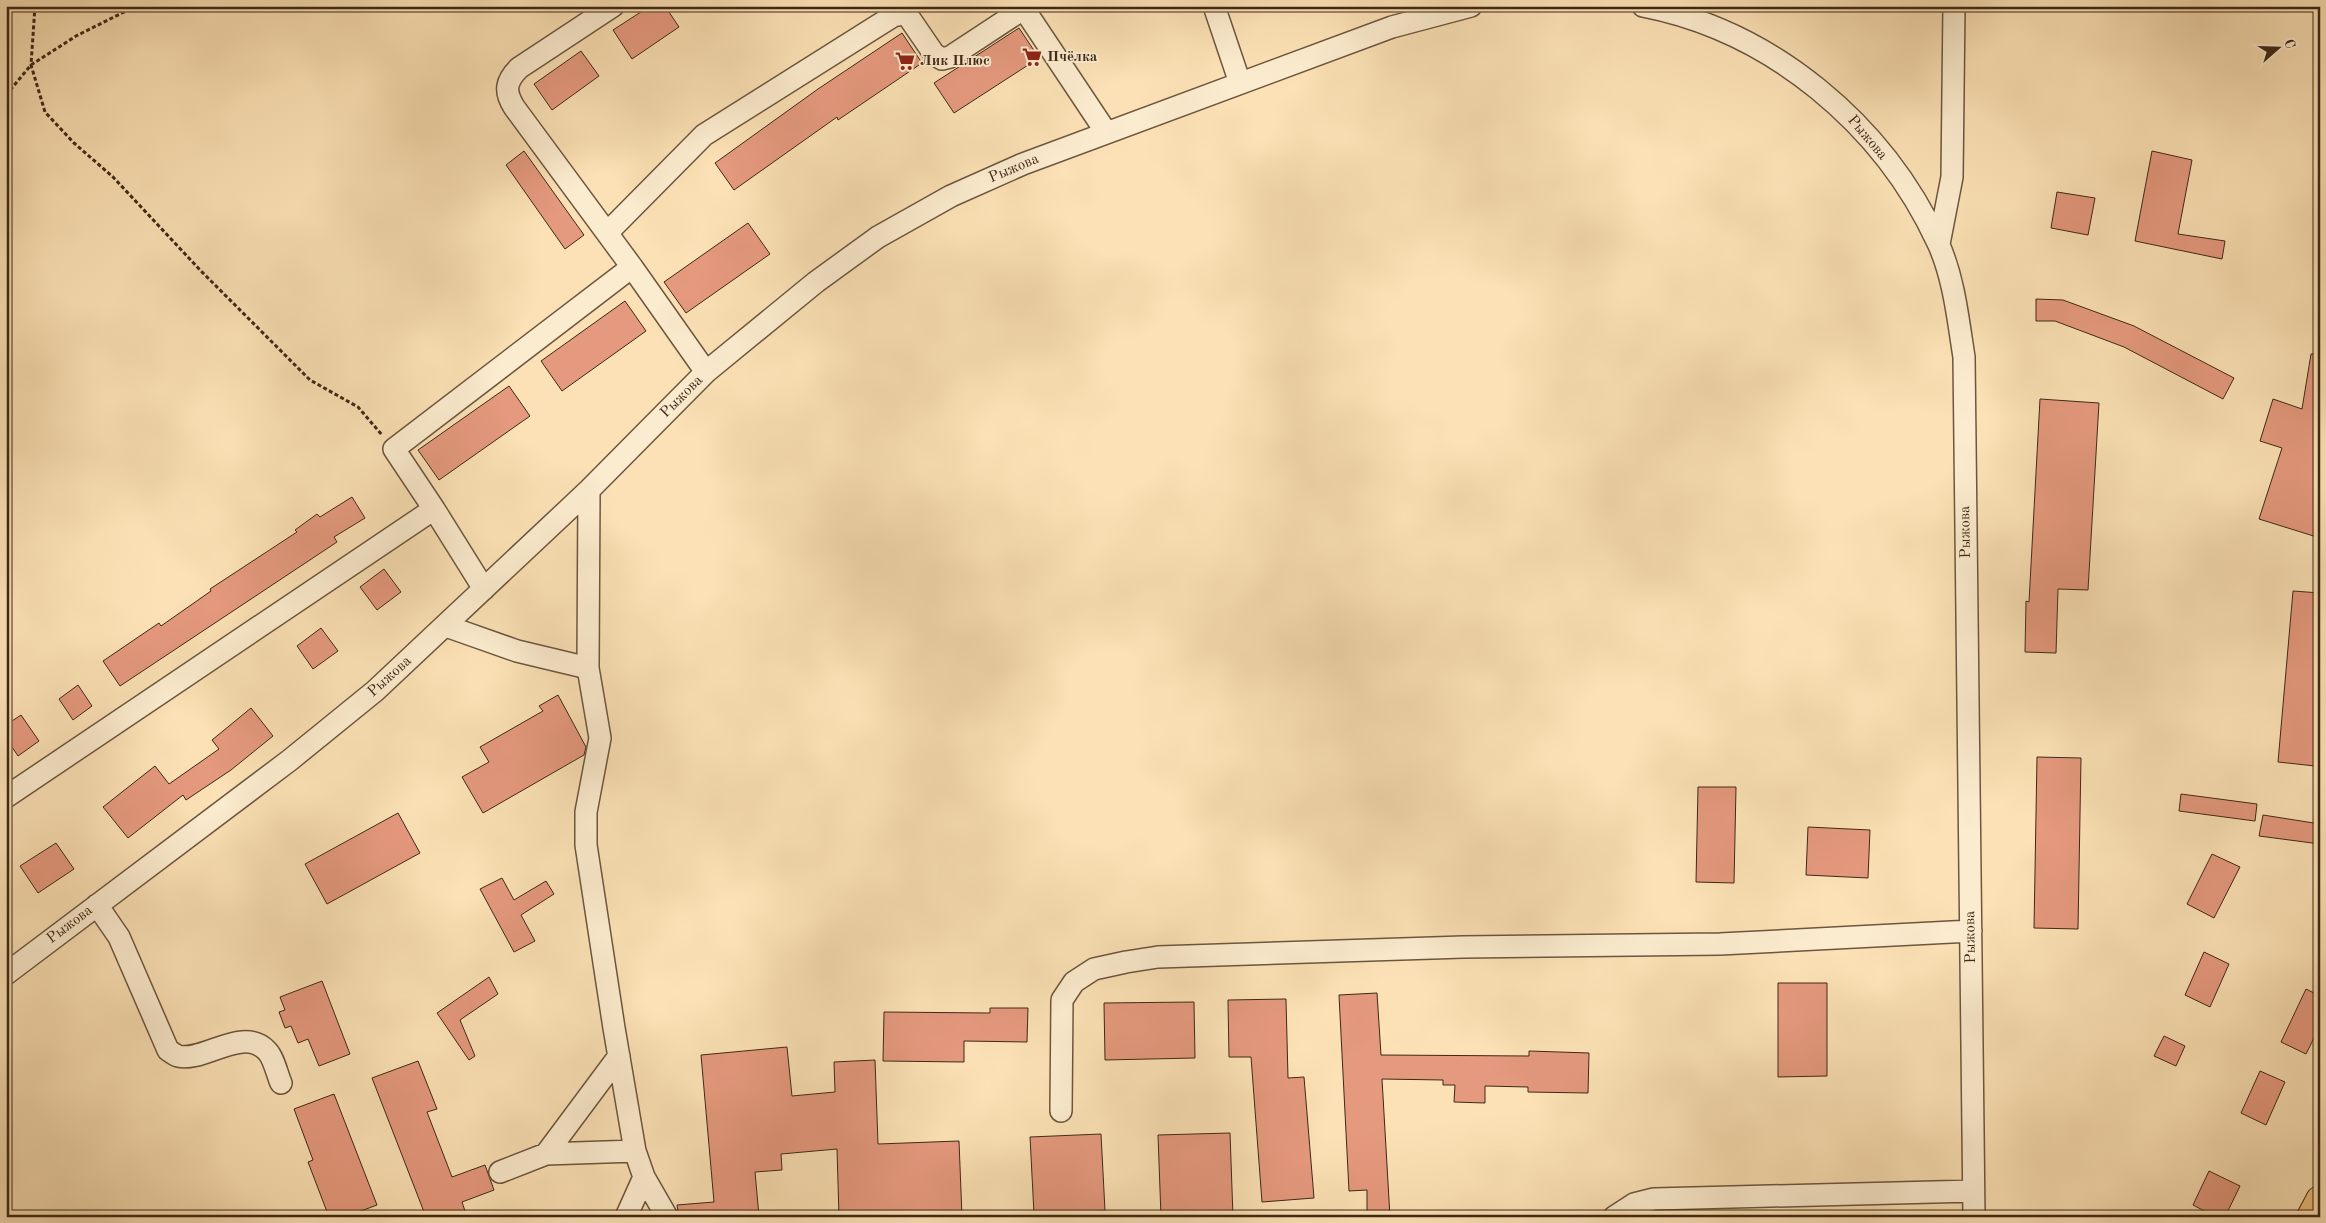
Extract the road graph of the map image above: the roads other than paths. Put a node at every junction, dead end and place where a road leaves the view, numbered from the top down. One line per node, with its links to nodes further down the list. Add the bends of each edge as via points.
1 (613, 6): 9 (street, via 519,68 507,86 508,97 514,107)
2 (1214, 6): 7 (street)
3 (1471, 6): 7 (street, Рыжова, via 1392,26)
4 (1644, 6): 10 (street, Рыжова, via 1688,17 1736,37 1804,78 1836,103 1895,171)
5 (1954, 6): 10 (street, via 1952,177)
6 (1023, 7): 8 (street); 9 (street, via 942,59 934,54 908,16 893,16 704,135)
7 (1240, 83): 8 (street, Рыжова)
8 (1106, 132): 12 (street, Рыжова, via 960,192 878,237 816,282)
9 (607, 233): 11 (street)
10 (1938, 244): 20 (street, Рыжова, via 1955,298 1964,357)
11 (632, 267): 12 (street); 14 (street, via 394,449)
12 (706, 372): 13 (street, Рыжова)
13 (589, 490): 15 (street, Рыжова); 17 (street)
14 (434, 509): 15 (street); 18 (street)
15 (484, 589): 16 (street, Рыжова)
16 (446, 626): 17 (street, via 518,651); 19 (street, Рыжова, via 375,691 290,760)
17 (588, 668): 22 (street, via 600,738 586,812 586,844)
18 (6, 797)
19 (97, 905): 21 (street, Рыжова); 23 (street, via 119,937 168,1050 177,1056 188,1056 240,1042 255,1042 268,1051)
20 (1971, 931): 24 (street, via 1720,944 1463,947 1158,957 1126,962 1094,969 1074,982 1062,1000); 29 (street, Рыжова)
21 (6, 974)
22 (619, 1056): 25 (street); 26 (street)
23 (281, 1083)
24 (1061, 1111)
25 (635, 1151): 26 (street); 28 (street)
26 (546, 1154): 27 (street)
27 (500, 1172)
28 (644, 1177): 31 (street); 32 (street)
29 (1973, 1191): 33 (street, via 1654,1199 1634,1204); 34 (street, Рыжова)
30 (2320, 1200): 35 (highway)
31 (626, 1217)
32 (667, 1217)
33 (1614, 1217)
34 (1974, 1217)
35 (2311, 1217)

